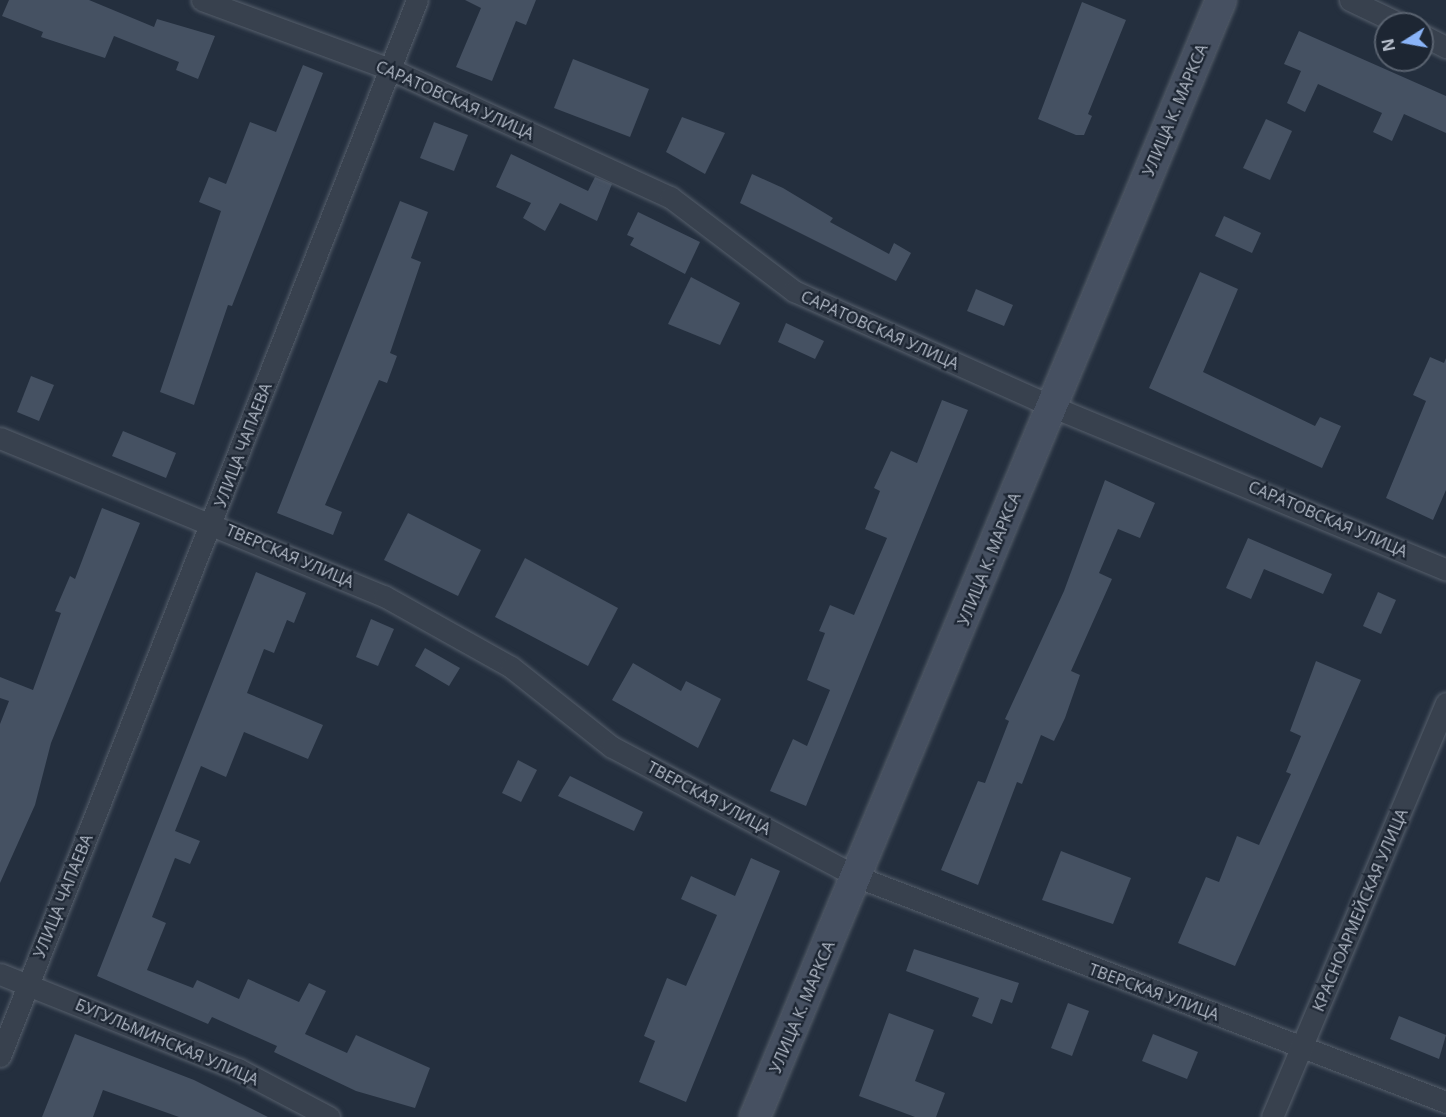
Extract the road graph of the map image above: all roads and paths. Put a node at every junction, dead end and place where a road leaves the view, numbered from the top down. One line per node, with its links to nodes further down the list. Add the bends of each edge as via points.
1 (202, 0): 6 (street, САРАТОВСКАЯ УЛИЦА)
2 (417, 0): 6 (street, УЛИЦА ЧАПАЕВА)
3 (1221, 0): 7 (main road, УЛИЦА К. МАРКСА)
4 (1350, 0): 5 (street)
5 (1375, 12)
6 (390, 69): 7 (street, САРАТОВСКАЯ УЛИЦА, via 670,197 794,291); 9 (street, УЛИЦА ЧАПАЕВА)
7 (1052, 406): 10 (street, САРАТОВСКАЯ УЛИЦА); 12 (main road, УЛИЦА К. МАРКСА)
8 (0, 438): 9 (street, ТВЕРСКАЯ УЛИЦА)
9 (212, 524): 12 (street, ТВЕРСКАЯ УЛИЦА, via 384,596 512,668 612,747); 14 (street, УЛИЦА ЧАПАЕВА)
10 (1446, 570)
11 (1446, 703): 15 (street, КРАСНОАРМЕЙСКАЯ УЛИЦА)
12 (858, 877): 15 (street, ТВЕРСКАЯ УЛИЦА, via 1138,988); 19 (main road, УЛИЦА К. МАРКСА)
13 (0, 974): 14 (street, БУГУЛЬМИНСКАЯ УЛИЦА)
14 (27, 984): 16 (street, УЛИЦА ЧАПАЕВА); 18 (street, БУГУЛЬМИНСКАЯ УЛИЦА, via 238,1069)
15 (1304, 1044): 17 (street, ТВЕРСКАЯ УЛИЦА); 20 (street, КРАСНОАРМЕЙСКАЯ УЛИЦА)
16 (0, 1056)
17 (1446, 1102)
18 (330, 1117)
19 (755, 1117)
20 (1272, 1117)

